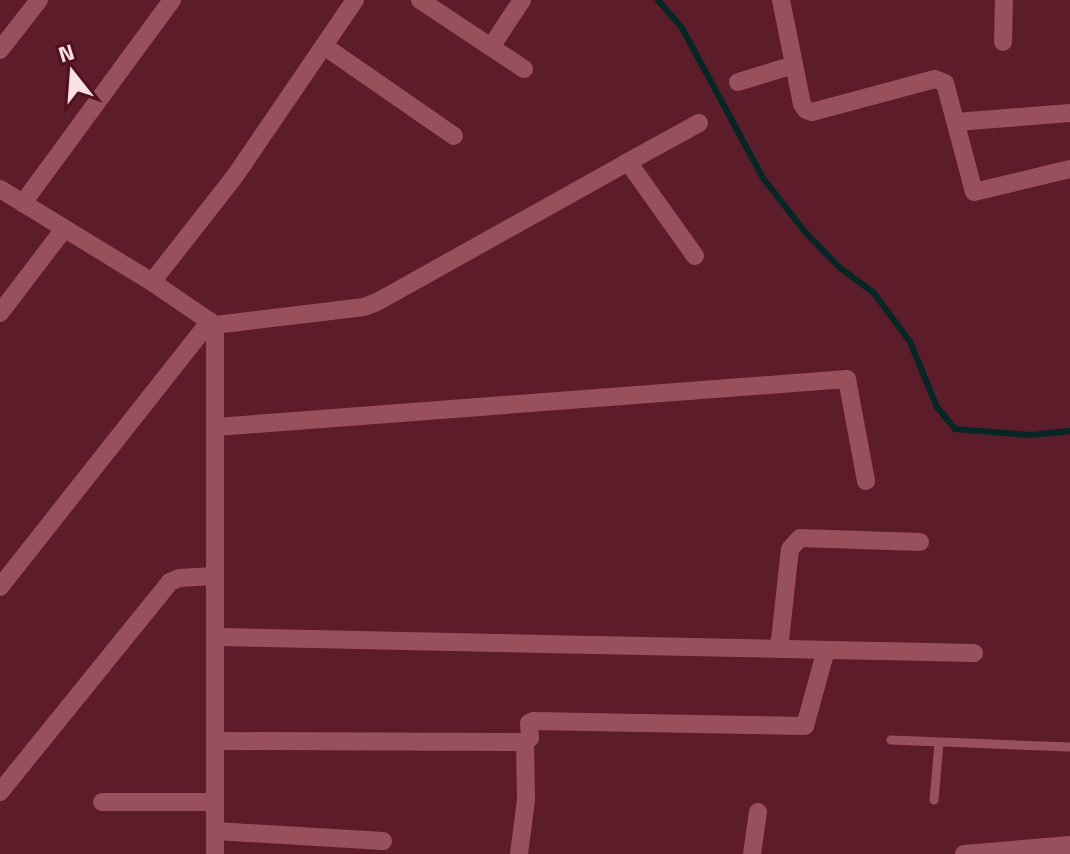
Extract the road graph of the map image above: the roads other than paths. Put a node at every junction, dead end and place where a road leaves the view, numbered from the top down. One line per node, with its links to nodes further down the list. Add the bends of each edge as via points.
1 (39, 0): 11 (street)
2 (172, 0): 22 (street)
3 (355, 0): 9 (street)
4 (420, 0): 10 (street)
5 (522, 0): 10 (street)
6 (781, 0): 12 (street)
7 (1004, 0): 8 (street)
8 (1003, 42)
9 (324, 46): 18 (street); 25 (street, via 235,176)
10 (491, 47): 13 (street)
11 (0, 50)
12 (794, 65): 14 (street); 16 (street, via 806,110 935,79 945,83)
13 (524, 69)
14 (738, 82)
15 (1070, 113): 16 (street)
16 (956, 122): 20 (street, via 974,192)
17 (699, 123): 19 (street)
18 (454, 136)
19 (628, 162): 24 (street); 27 (street, via 377,302)
20 (1070, 169)
21 (0, 189): 22 (street)
22 (23, 203): 23 (street)
23 (64, 229): 25 (street); 26 (street)
24 (695, 256)
25 (152, 282): 27 (street)
26 (0, 313)
27 (213, 323): 28 (street); 32 (street)
28 (216, 427): 29 (street, via 847,379); 31 (street)
29 (866, 481)
30 (920, 542): 34 (street, via 800,538 790,549)
31 (214, 576): 33 (street); 42 (street, via 170,582)
32 (0, 587)
33 (216, 637): 34 (street); 38 (street)
34 (779, 649): 35 (street)
35 (826, 650): 36 (street); 39 (street, via 805,726 533,721)
36 (974, 653)
37 (891, 740): 40 (lane)
38 (216, 741): 39 (street); 45 (street)
39 (525, 742): 51 (street, via 526,800)
40 (939, 743): 41 (lane); 43 (lane)
41 (1070, 747)
42 (0, 792)
43 (934, 800)
44 (102, 802): 45 (street)
45 (215, 802): 47 (street)
46 (758, 812): 52 (street)
47 (216, 831): 48 (street); 50 (street)
48 (383, 841)
49 (1070, 845): 53 (street)
50 (215, 854)
51 (519, 854)
52 (752, 854)
53 (964, 854)

